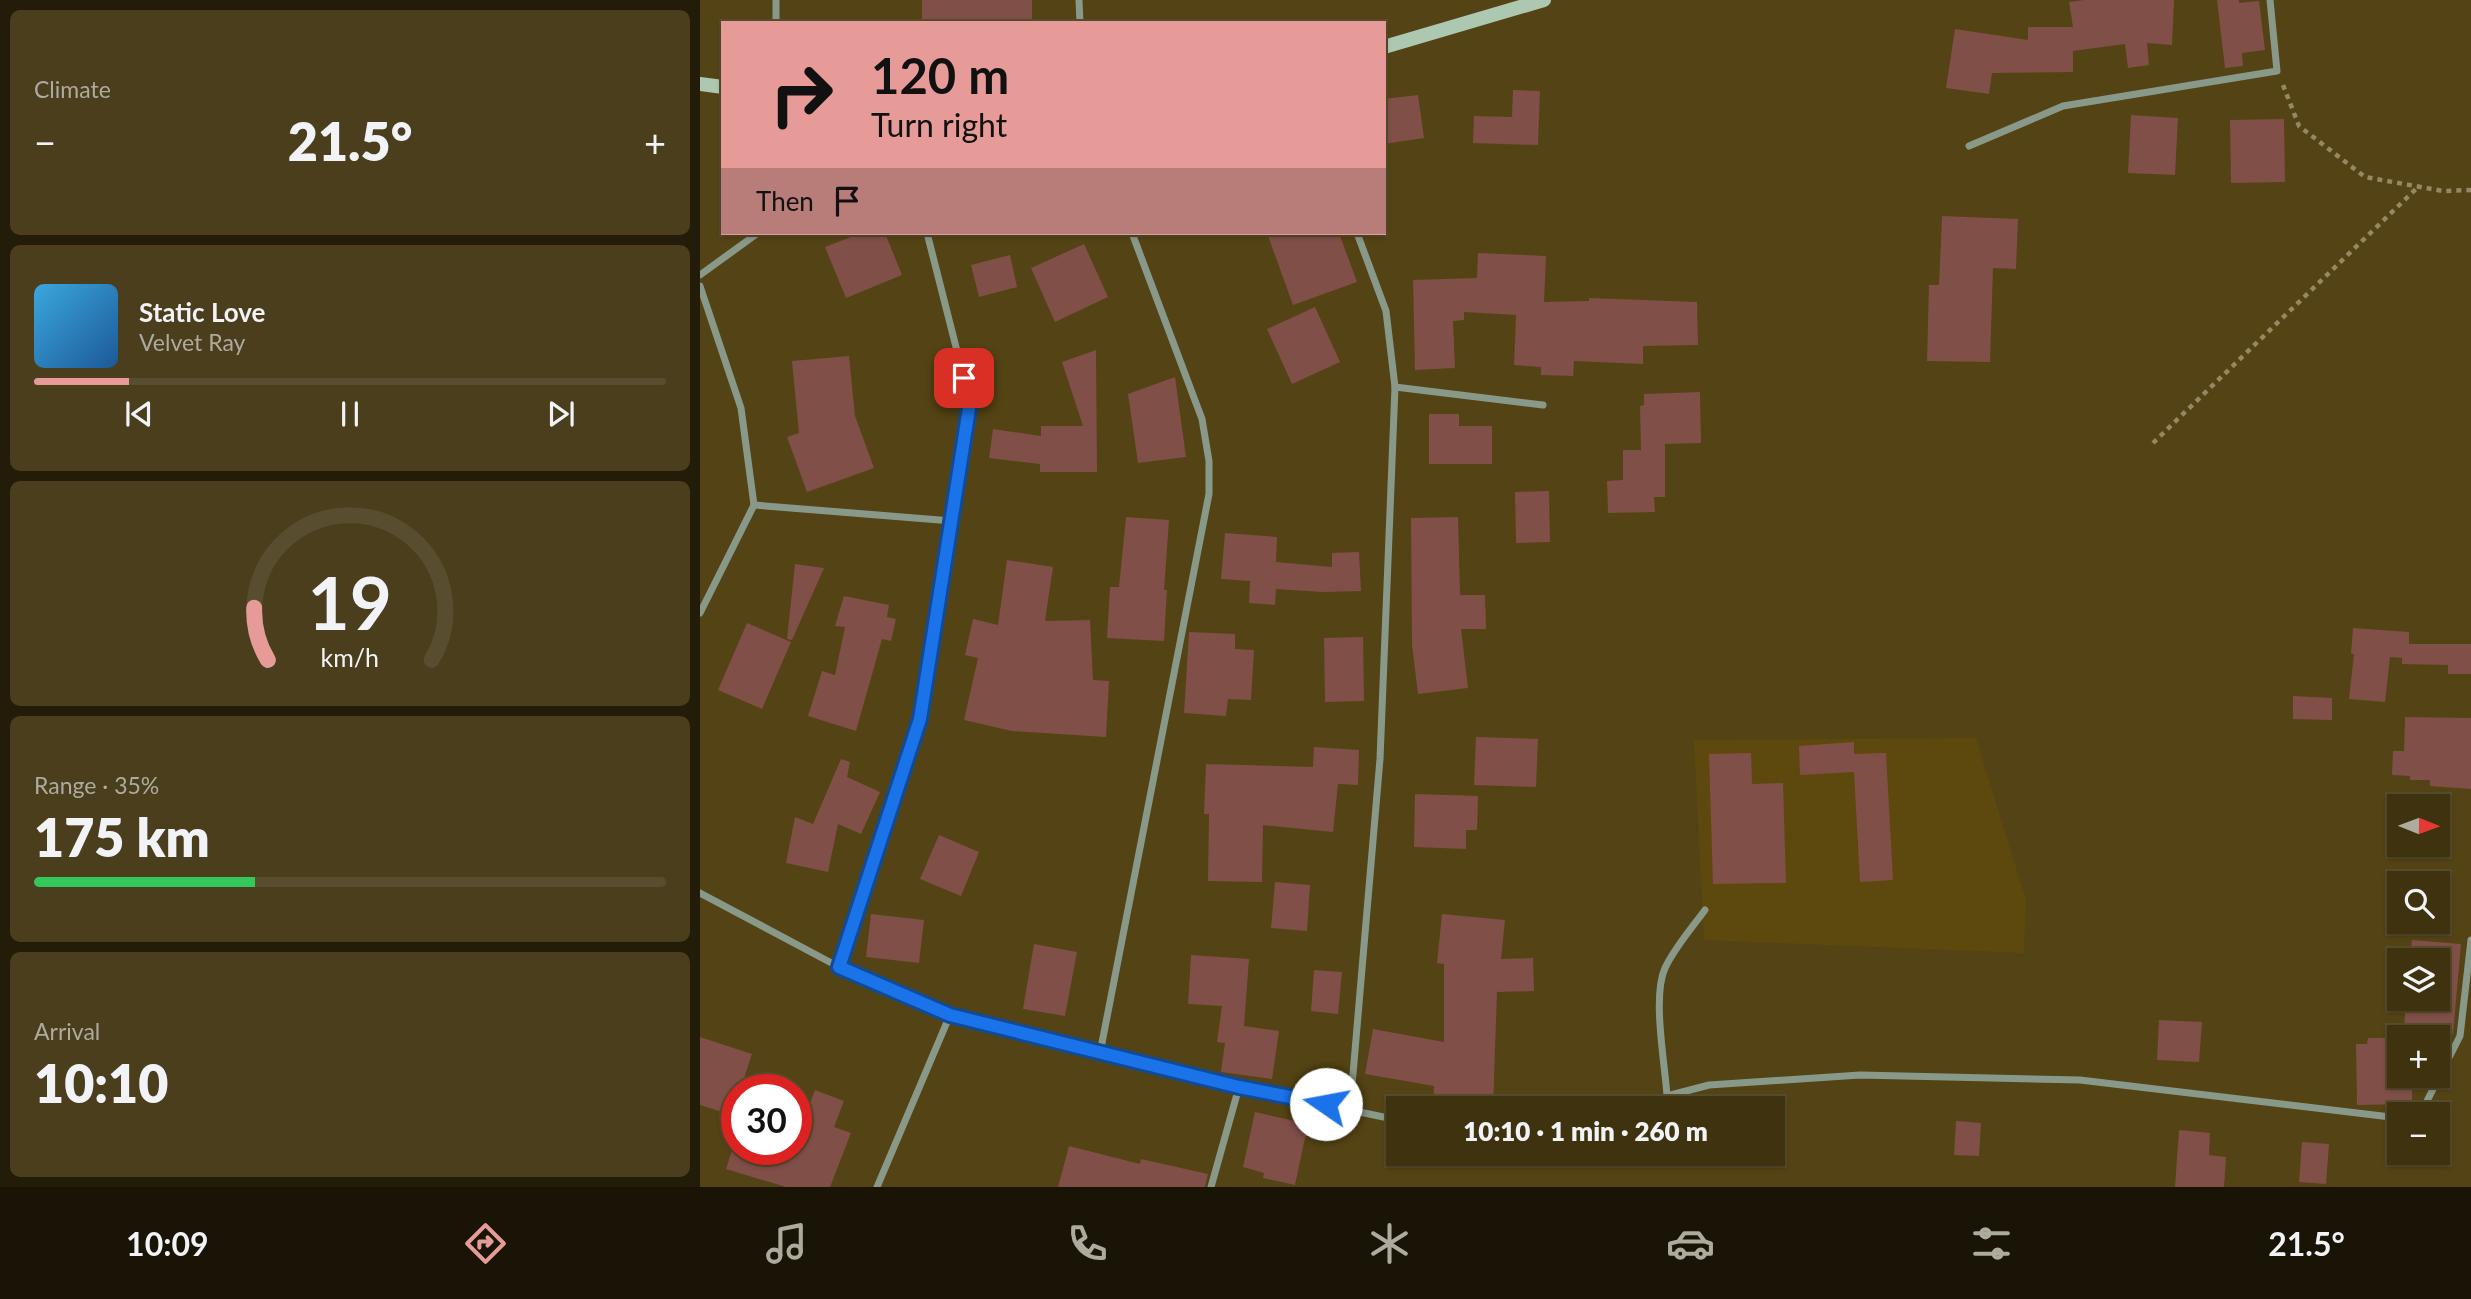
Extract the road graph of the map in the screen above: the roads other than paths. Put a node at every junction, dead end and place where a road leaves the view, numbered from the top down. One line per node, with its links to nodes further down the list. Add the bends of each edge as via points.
1 (776, 0): 5 (street)
2 (1079, 0): 6 (street)
3 (1544, 0): 7 (street)
4 (2270, 0): 10 (street, via 2277,71 2063,106)
5 (775, 21)
6 (1080, 21)
7 (1386, 46)
8 (700, 84): 9 (street)
9 (721, 87)
10 (1969, 146)
11 (755, 235): 15 (street)
12 (928, 235): 20 (street, via 970,402)
13 (1133, 235): 27 (street, via 1202,419 1209,494)
14 (1358, 235): 17 (street, via 1386,311)
15 (700, 275)
16 (700, 286): 19 (street, via 741,408)
17 (1395, 387): 18 (street); 31 (street, via 1380,759)
18 (1543, 405)
19 (754, 505): 20 (street); 21 (street)
20 (952, 521): 25 (street, via 920,719)
21 (700, 613)
22 (700, 893): 25 (street)
23 (1704, 910): 29 (street, via 1674,951 1658,990)
24 (2471, 940): 30 (street, via 2460,1036)
25 (839, 967): 26 (street)
26 (950, 1015): 27 (street); 34 (street)
27 (1100, 1053): 28 (street)
28 (1239, 1087): 31 (street); 35 (street)
29 (1667, 1096): 33 (street, via 1709,1085 1860,1075 2080,1080)
30 (2427, 1102)
31 (1350, 1109): 32 (street)
32 (1386, 1117)
33 (2387, 1117)
34 (877, 1187)
35 (1211, 1187)

